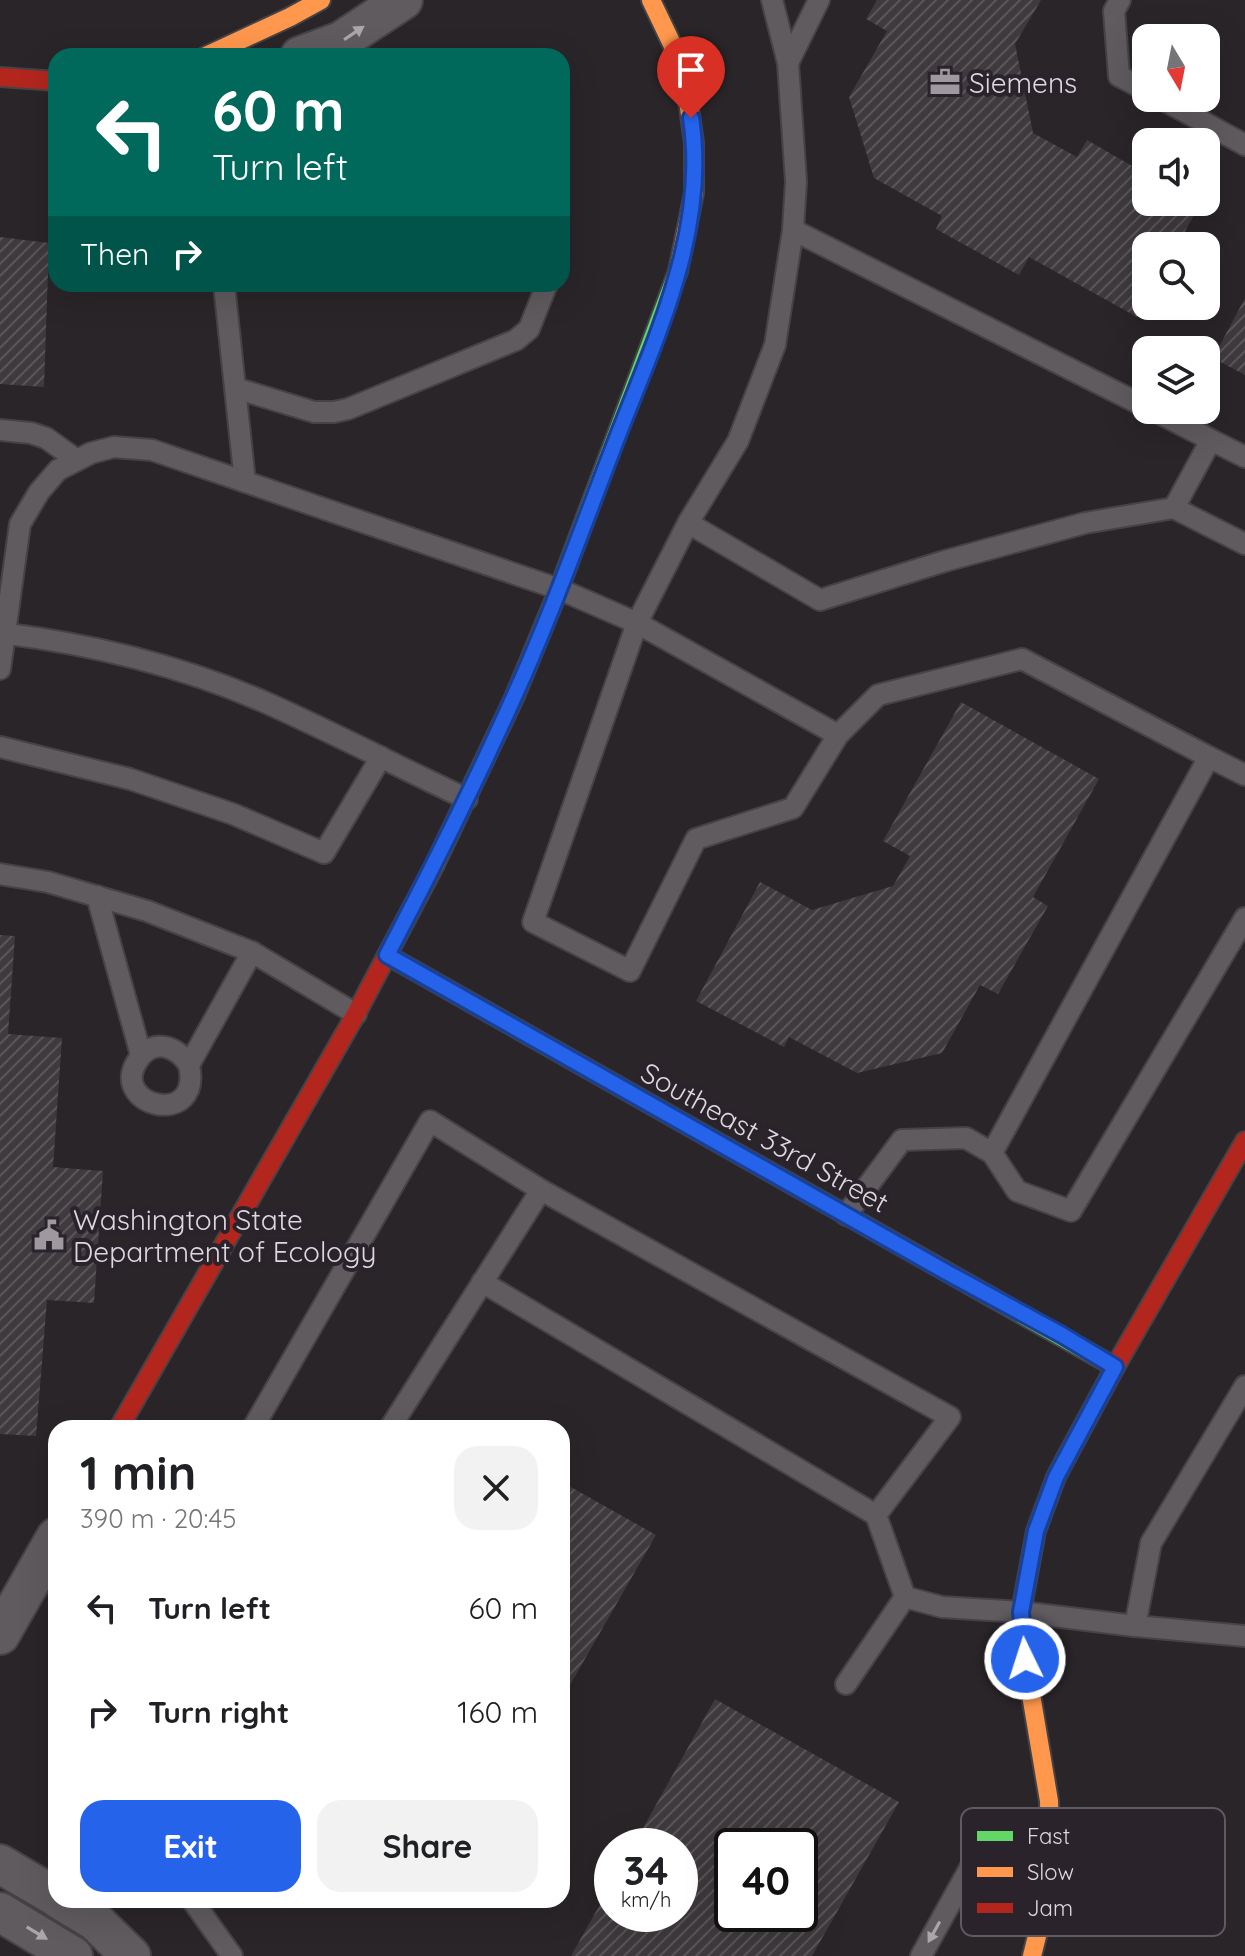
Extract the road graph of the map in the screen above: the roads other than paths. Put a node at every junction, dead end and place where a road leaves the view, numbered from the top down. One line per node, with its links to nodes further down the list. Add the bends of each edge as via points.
1 (321, 0): 7 (street)
2 (403, 0): 8 (street, one-way to 2)
3 (651, 0): 30 (street, via 687,94 694,193 680,266)
4 (772, 0): 9 (lane)
5 (819, 0): 9 (lane)
6 (1120, 0): 12 (lane, via 1114,11 1119,76)
7 (223, 48)
8 (322, 48)
9 (788, 63): 15 (lane, via 796,182)
10 (0, 77): 11 (street)
11 (48, 80)
12 (1132, 83)
13 (1185, 112): 14 (lane)
14 (1245, 145)
15 (793, 230): 19 (lane); 27 (lane, via 775,345 738,441)
16 (225, 292): 18 (lane)
17 (544, 292): 18 (lane, via 529,329 516,340 348,409 314,412)
18 (235, 388): 25 (lane)
19 (1132, 400)
20 (1180, 424): 22 (lane)
21 (0, 430): 24 (lane, via 46,438)
22 (1211, 440): 23 (lane); 26 (lane)
23 (1245, 457)
24 (77, 460): 25 (lane, via 114,447 152,450); 28 (lane, via 58,470 39,492)
25 (245, 482): 30 (lane)
26 (1174, 508): 27 (lane, via 1085,523 820,600); 29 (lane)
27 (688, 523): 31 (lane)
28 (9, 540): 32 (lane)
29 (1245, 544)
30 (559, 589): 31 (lane); 39 (street)
31 (637, 623): 34 (lane); 34 (lane, via 533,922 630,971 696,839 793,808)
32 (2, 633): 33 (lane); 36 (lane, via 52,639 199,678 268,703)
33 (0, 669)
34 (838, 735): 37 (lane, via 878,695 1022,659)
35 (0, 747): 36 (lane, via 130,779 233,814 324,853)
36 (381, 757): 39 (lane)
37 (1209, 757): 38 (lane); 49 (lane)
38 (1245, 775)
39 (467, 799): 44 (street)
40 (0, 874): 41 (lane)
41 (97, 896): 43 (lane); 46 (lane)
42 (1245, 918): 49 (lane, via 1071,1211 1017,1191)
43 (252, 952): 45 (lane); 47 (lane)
44 (387, 955): 45 (street); 51 (street, Southeast 33rd Street)
45 (356, 1014): 55 (street)
46 (141, 1055): 47 (lane, via 161,1046 183,1055); 47 (lane, via 132,1076 141,1097 151,1104 162,1106 183,1097 190,1087)
47 (189, 1065)
48 (1245, 1141): 53 (street)
49 (992, 1153): 51 (lane, via 966,1138 902,1140)
50 (541, 1190): 52 (lane); 56 (lane, via 430,1121); 58 (lane, via 950,1417)
51 (846, 1215): 53 (street, Southeast 33rd Street)
52 (482, 1282): 57 (lane); 58 (lane)
53 (1115, 1367): 62 (street, via 1056,1477 1036,1531)
54 (1245, 1386): 63 (lane, via 1151,1543)
55 (124, 1420)
56 (258, 1420)
57 (395, 1420)
58 (876, 1515): 61 (lane)
59 (48, 1547): 60 (street)
60 (11, 1591): 64 (street)
61 (905, 1597): 62 (lane, via 942,1607); 66 (lane)
62 (1021, 1612): 63 (lane); 67 (street)
63 (1135, 1626): 65 (lane)
64 (0, 1635)
65 (1245, 1636)
66 (846, 1684)
67 (1049, 1808)
68 (0, 1864): 70 (street)
69 (961, 1884): 78 (lane, one-way to 78)
70 (48, 1893)
71 (198, 1908): 77 (lane)
72 (101, 1911): 76 (street)
73 (0, 1912): 75 (street, one-way to 75)
74 (1037, 1936): 79 (street)
75 (73, 1956)
76 (131, 1956)
77 (232, 1956)
78 (921, 1956)
79 (1032, 1956)

